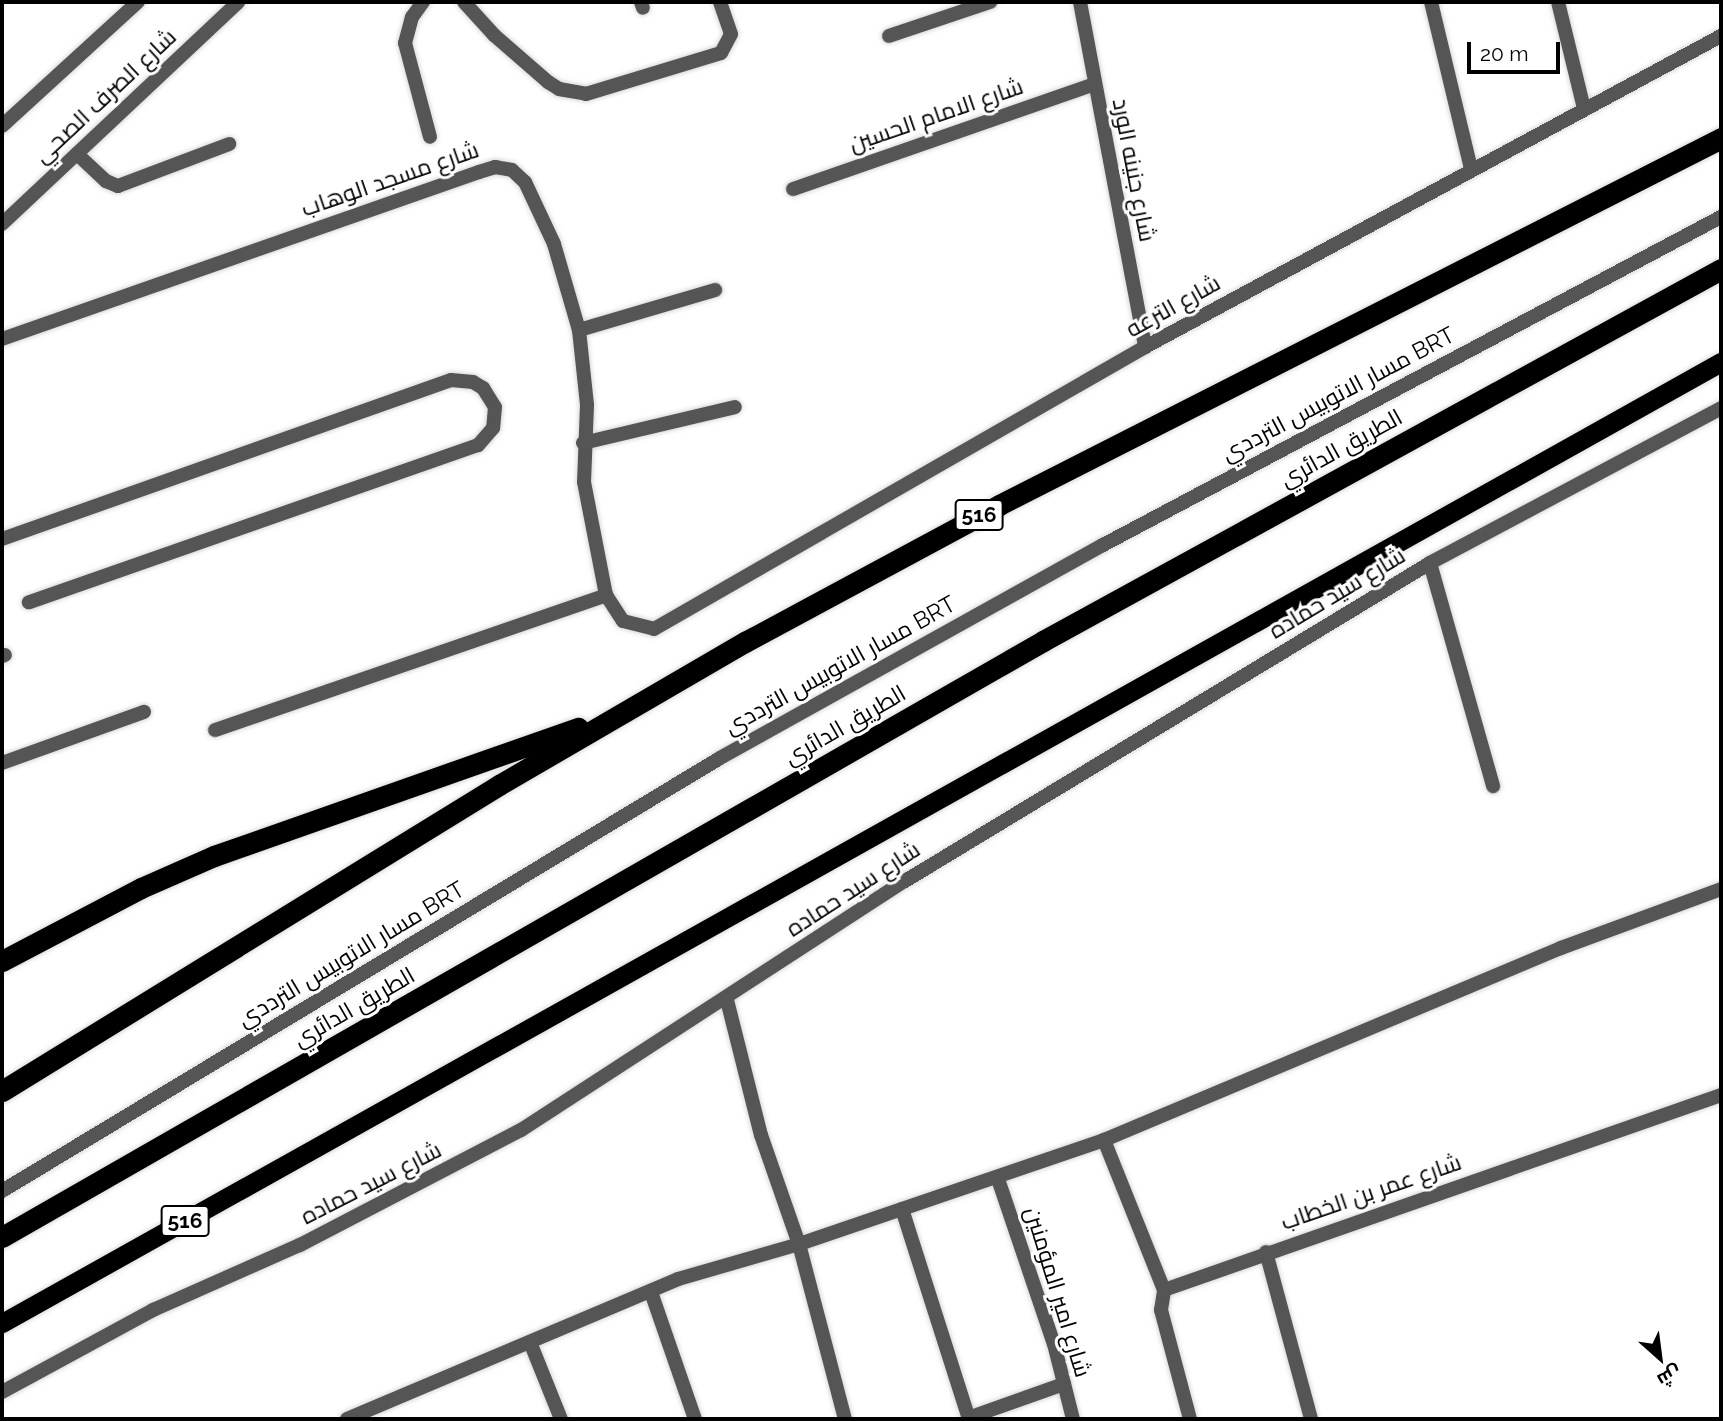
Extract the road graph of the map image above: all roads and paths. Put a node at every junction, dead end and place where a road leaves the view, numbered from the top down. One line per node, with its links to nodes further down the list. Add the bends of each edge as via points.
1 (138, 2): 14 (street, شارع الصرف الصحي)
2 (238, 2): 18 (street, شارع الصرف الصحي)
3 (423, 2): 15 (street, via 411,17 405,43)
4 (464, 2): 5 (street, via 548,82 586,94 721,53 731,34)
5 (720, 2)
6 (990, 2): 10 (street)
7 (1080, 2): 12 (street, شارع جنينه الورد)
8 (1431, 2): 19 (street)
9 (1558, 2): 13 (street)
10 (889, 36)
11 (1721, 36): 13 (street, شارع الترعه)
12 (1094, 83): 20 (street, شارع الامام الحسين); 27 (street, شارع جنينه الورد)
13 (1584, 110): 19 (street, شارع الترعه)
14 (2, 127)
15 (430, 138)
16 (1721, 138): 38 (highway, 516, via 999,505)
17 (229, 144): 18 (street, via 118,186)
18 (77, 154): 22 (street, شارع الصرف الصحي)
19 (1471, 169): 27 (street, شارع الترعه)
20 (793, 189)
21 (1721, 218): 49 (street, مسار الاتوبيس الترددي BRT, via 1103,545 720,758)
22 (2, 223)
23 (1721, 269): 51 (highway, الطريق الدائري, via 1043,641)
24 (715, 289): 25 (street)
25 (579, 330): 26 (street, شارع مسجد الوهاب, via 554,244 525,182 512,170 495,167); 31 (street, شارع مسجد الوهاب, via 587,405)
26 (2, 339)
27 (1145, 347): 36 (street, شارع الترعه)
28 (1721, 362): 56 (highway, 516)
29 (734, 407): 31 (street)
30 (1721, 408): 33 (street, شارع سيد حماده)
31 (583, 443): 34 (street, شارع مسجد الوهاب, via 588,520)
32 (2, 539): 35 (street, via 451,380 474,382 495,407 493,428 478,446)
33 (1430, 564): 41 (street); 44 (street, شارع سيد حماده, via 905,881)
34 (606, 595): 36 (street, شارع مسجد الوهاب, via 623,621); 39 (street)
35 (29, 602)
36 (654, 629)
37 (144, 712): 40 (street)
38 (619, 714): 43 (highway, via 214,856 141,888); 45 (highway, 516)
39 (215, 730)
40 (2, 763)
41 (1493, 786)
42 (1721, 889): 47 (street, via 1561,948)
43 (2, 961)
44 (727, 1000): 52 (street, via 761,1135); 59 (street, شارع سيد حماده, via 484,1150 300,1245 153,1310)
45 (2, 1091)
46 (1721, 1095): 53 (street, شارع عمر بن الخطاب)
47 (1104, 1140): 48 (street); 54 (street)
48 (998, 1179): 50 (street); 58 (street, شارع امير المؤمنين)
49 (2, 1191)
50 (902, 1209): 52 (street); 60 (street)
51 (2, 1237)
52 (799, 1244): 55 (street, via 678,1279); 64 (street)
53 (1266, 1252): 54 (street, شارع عمر بن الخطاب); 67 (street)
54 (1164, 1290): 66 (street, via 1161,1310)
55 (651, 1293): 57 (street); 63 (street)
56 (2, 1323)
57 (530, 1342): 61 (street); 62 (street)
58 (1064, 1384): 60 (street); 65 (street, شارع امير المؤمنين)
59 (2, 1392)
60 (969, 1418)
61 (347, 1419)
62 (561, 1419)
63 (695, 1419)
64 (845, 1419)
65 (1073, 1419)
66 (1190, 1419)
67 (1311, 1419)

